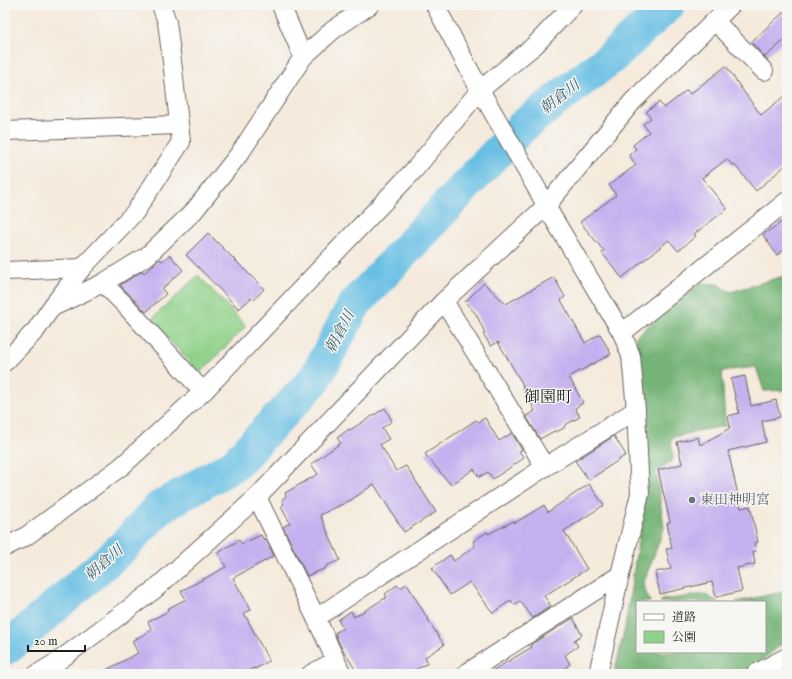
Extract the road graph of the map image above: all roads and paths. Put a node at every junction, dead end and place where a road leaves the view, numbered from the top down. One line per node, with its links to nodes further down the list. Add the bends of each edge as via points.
1 (161, 5): 11 (street, via 167,22 174,69)
2 (281, 5): 8 (street)
3 (370, 5): 8 (street, via 333,30)
4 (435, 5): 10 (street)
5 (573, 5): 10 (street, via 535,45)
6 (731, 5): 7 (street)
7 (715, 21): 9 (street); 13 (street, via 633,101)
8 (303, 58): 17 (street, via 240,153 194,211 147,256)
9 (764, 71)
10 (480, 90): 13 (street); 22 (street, via 415,169)
11 (178, 125): 12 (street); 15 (street, via 180,142 135,212)
12 (5, 131)
13 (543, 200): 18 (street); 20 (street)
14 (787, 201): 20 (street)
15 (82, 268): 16 (street); 19 (street)
16 (5, 271)
17 (103, 283): 19 (street); 22 (street, via 196,384)
18 (444, 301): 24 (street); 25 (street)
19 (51, 308): 21 (street, via 36,330)
20 (622, 333): 23 (street, via 631,356)
21 (5, 362)
22 (205, 390): 26 (street, via 122,466 25,537)
23 (636, 410): 24 (street); 27 (street, via 640,494)
24 (545, 467): 28 (street)
25 (257, 497): 28 (street); 31 (street, via 154,590)
26 (5, 547)
27 (620, 575): 33 (street); 34 (street)
28 (316, 618): 30 (street)
29 (787, 657): 35 (street)
30 (338, 668): 32 (street)
31 (37, 674)
32 (311, 674)
33 (465, 674)
34 (598, 674)
35 (755, 674)

